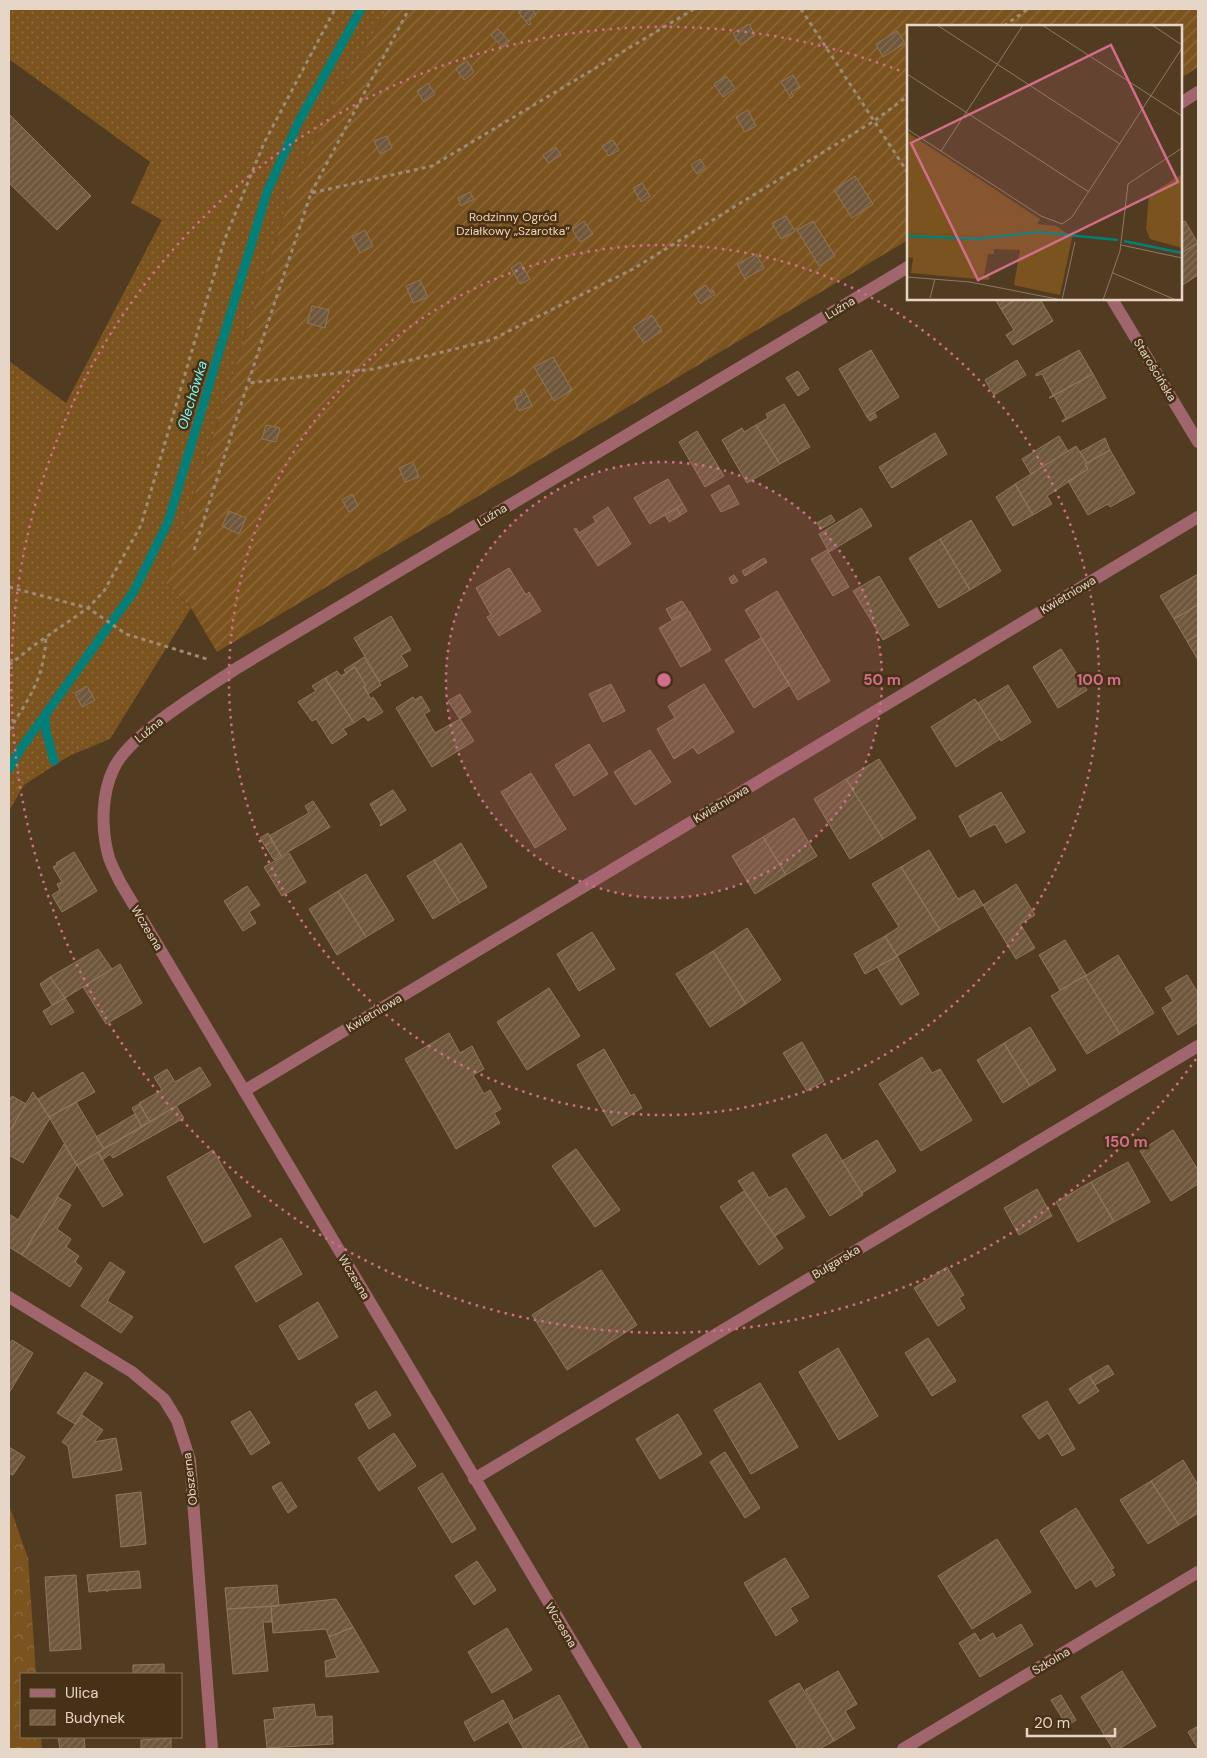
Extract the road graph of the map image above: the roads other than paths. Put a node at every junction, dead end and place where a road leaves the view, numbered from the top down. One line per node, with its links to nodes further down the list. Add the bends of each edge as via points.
1 (1198, 92): 2 (street)
2 (1182, 102)
3 (907, 268): 7 (street, Luźna, via 237,668 169,714 129,746 114,768)
4 (1113, 300): 5 (street, Starościńska)
5 (1198, 442)
6 (1198, 517): 9 (street, Kwietniowa)
7 (106, 794): 9 (street, Wczesna, via 104,822 109,858 120,882)
8 (1198, 1046): 11 (street, Bułgarska)
9 (244, 1091): 11 (street, Wczesna)
10 (9, 1297): 13 (street, Obszerna, via 132,1372 164,1399 177,1420 190,1460)
11 (474, 1479): 14 (street, Wczesna)
12 (1198, 1572): 15 (street, Szkolna)
13 (212, 1749)
14 (636, 1749)
15 (903, 1749)

